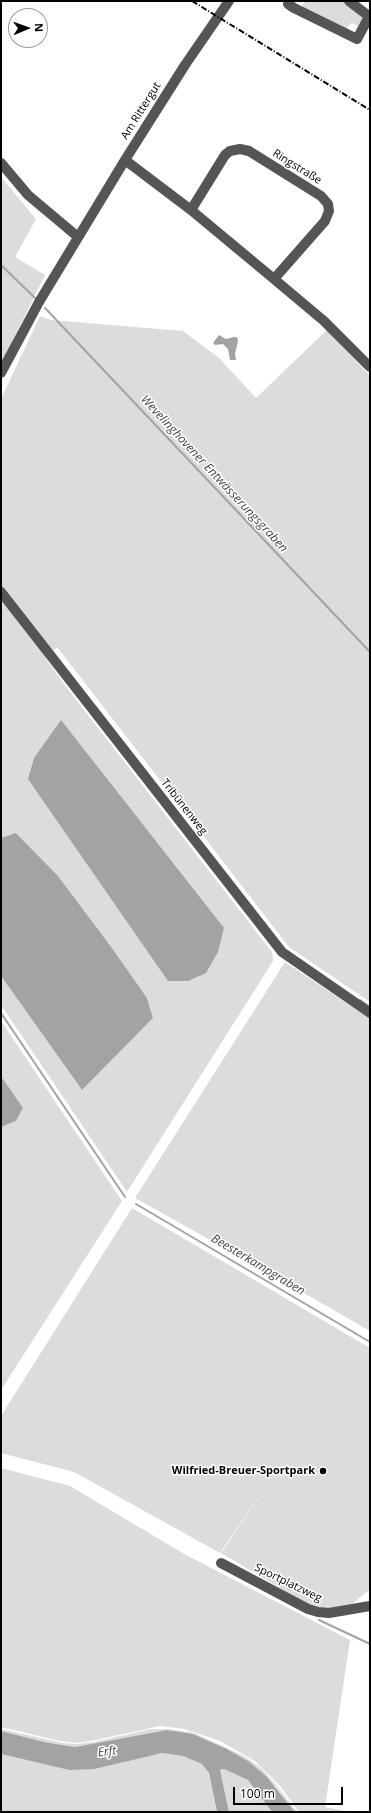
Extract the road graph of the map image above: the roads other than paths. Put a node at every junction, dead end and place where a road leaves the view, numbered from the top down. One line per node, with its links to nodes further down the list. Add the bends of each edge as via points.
1 (229, 1): 5 (street, Am Rittergut)
2 (289, 1): 4 (street, via 288,4 294,8 357,39)
3 (349, 1): 4 (street)
4 (370, 16)
5 (125, 160): 7 (street); 8 (street, Am Rittergut)
6 (1, 163): 8 (street, via 28,195)
7 (191, 210): 9 (street); 9 (street, Ringstraße, via 225,155 236,149 249,151 324,198 329,207 325,221)
8 (78, 237): 11 (street, Am Rittergut)
9 (274, 278): 10 (street, via 324,321)
10 (370, 367)
11 (1, 373)
12 (1, 592): 13 (street, Tribünenweg, via 282,952)
13 (370, 1013)
14 (221, 1563): 15 (street, Sportplatzweg, via 318,1612 329,1613)
15 (370, 1606)

